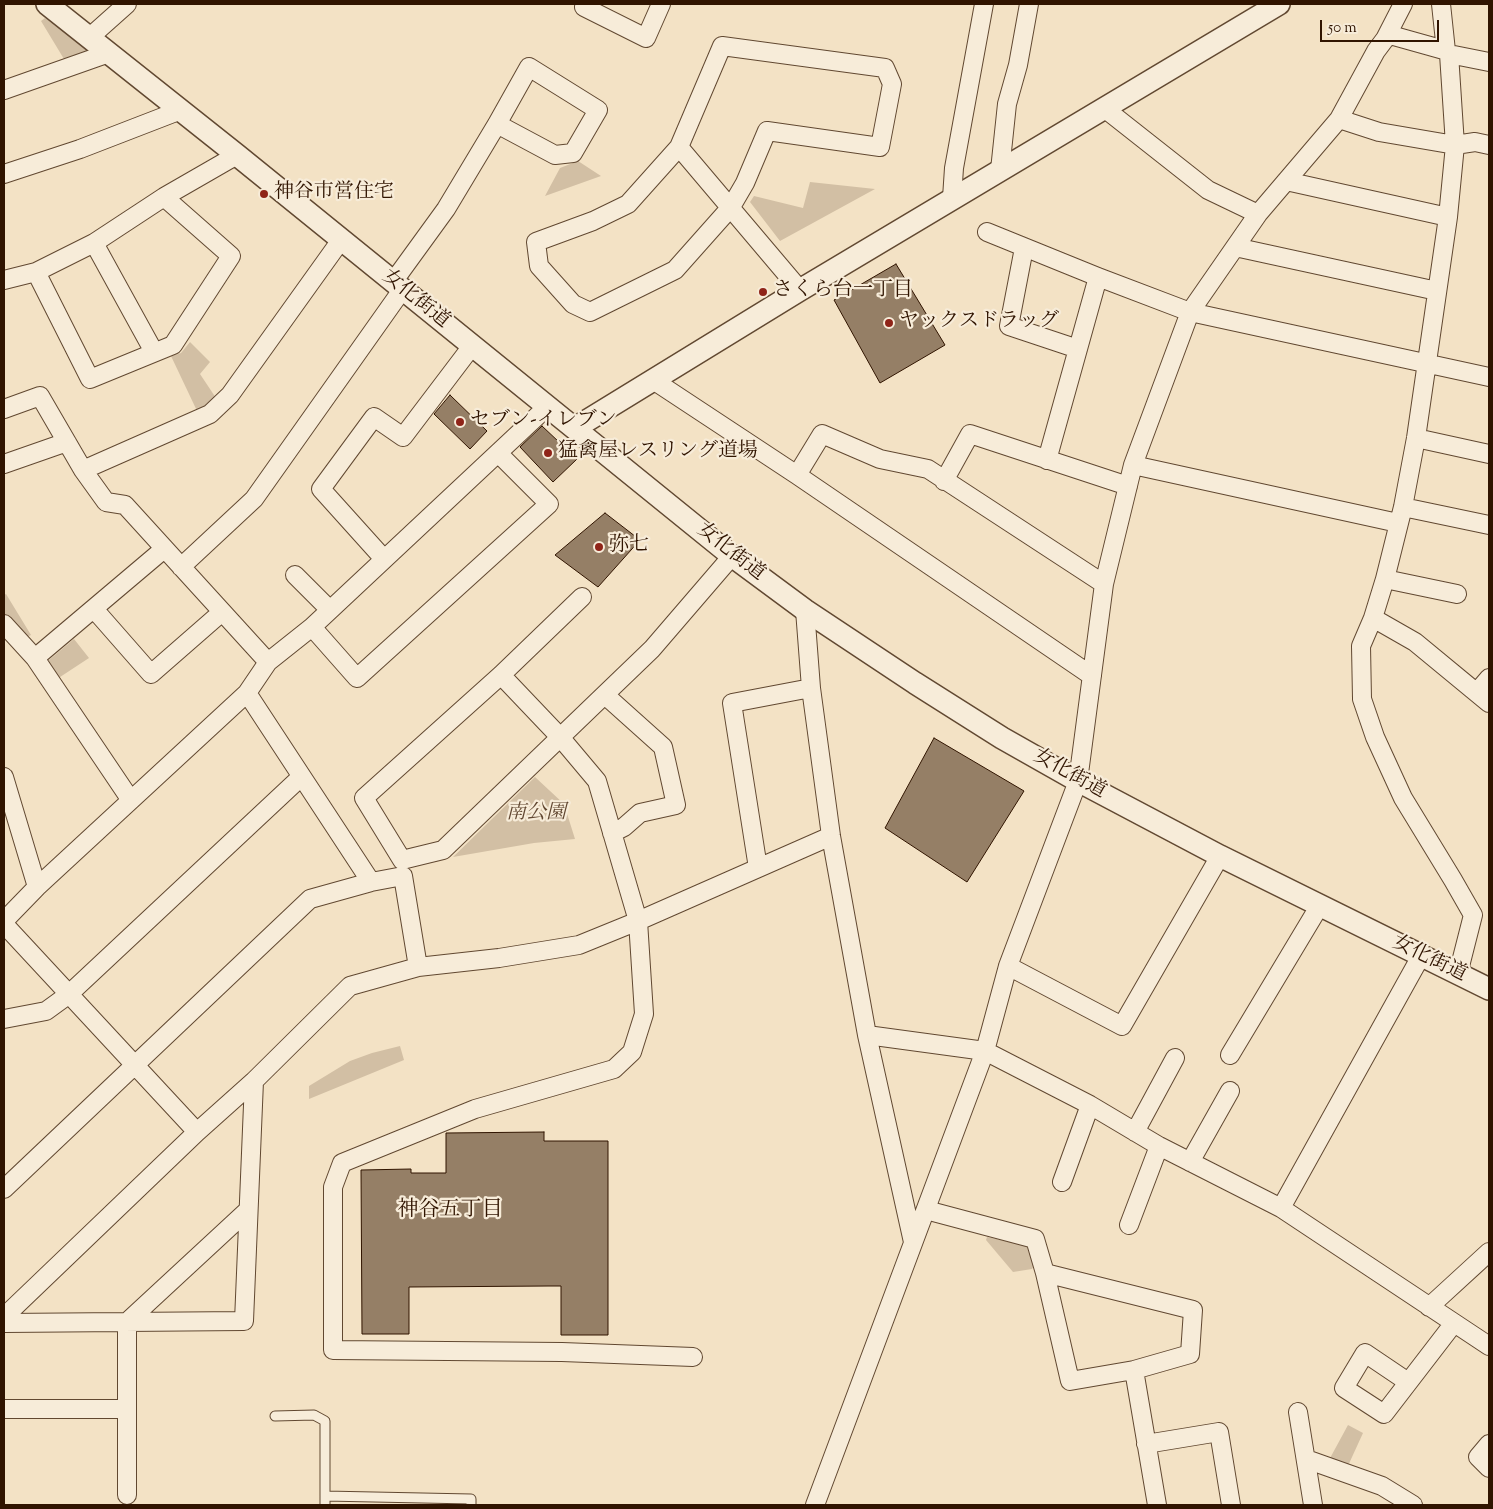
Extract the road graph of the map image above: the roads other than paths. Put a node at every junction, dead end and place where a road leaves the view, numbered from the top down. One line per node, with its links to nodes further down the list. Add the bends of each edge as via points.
1 (47, 4): 10 (street, 女化街道)
2 (128, 4): 10 (street)
3 (585, 4): 4 (street, via 584,7 646,38)
4 (661, 4)
5 (984, 4): 28 (street, via 954,168)
6 (1030, 4): 24 (street, via 1007,104)
7 (1279, 4): 16 (street)
8 (1403, 4): 11 (street)
9 (1441, 4): 13 (street)
10 (90, 37): 12 (street, 女化街道)
11 (1385, 39): 13 (street, via 1394,36); 18 (street)
12 (108, 53): 15 (street); 17 (street, 女化街道)
13 (1448, 53): 14 (street); 20 (street)
14 (1489, 62)
15 (4, 90)
16 (1104, 108): 24 (street); 30 (street, via 1208,190)
17 (181, 110): 23 (street, 女化街道); 25 (street, via 80,150)
18 (1339, 119): 20 (street, via 1379,132); 26 (street)
19 (497, 124): 19 (street, via 529,67 598,110 573,153 555,154); 40 (street)
20 (1455, 145): 21 (street, via 1474,142); 31 (street)
21 (1489, 145)
22 (679, 146): 29 (street); 29 (street, via 628,204 536,242 539,266 573,304 590,312 675,270); 29 (street, via 722,46 885,68 892,84 880,147 767,131)
23 (237, 155): 27 (street); 33 (street, 女化街道)
24 (1000, 170): 28 (street)
25 (4, 174)
26 (1286, 181): 30 (street); 31 (street)
27 (164, 197): 34 (street); 46 (street, via 231,256 173,345)
28 (952, 198): 41 (street)
29 (731, 207): 41 (street)
30 (1258, 214): 35 (street)
31 (1448, 218): 42 (street)
32 (987, 232): 36 (street)
33 (341, 240): 40 (street, 女化街道); 60 (street, via 230,395 210,414)
34 (94, 243): 37 (street); 46 (street)
35 (1235, 247): 42 (street); 43 (street)
36 (1024, 248): 38 (street); 45 (street, via 1009,326)
37 (36, 272): 39 (street); 46 (street, via 90,379)
38 (1098, 277): 43 (street); 45 (street)
39 (4, 280)
40 (398, 286): 44 (street, 女化街道); 69 (street, via 254,499)
41 (800, 290): 49 (street)
42 (1437, 291): 47 (street)
43 (1190, 312): 47 (street); 59 (street)
44 (472, 346): 50 (street, 女化街道); 68 (street, via 403,436 374,417 321,489)
45 (1078, 349): 57 (street)
46 (154, 352)
47 (1426, 364): 48 (street); 53 (street)
48 (1489, 377)
49 (652, 380): 52 (street); 61 (street)
50 (548, 406): 52 (street, 女化街道); 55 (street)
51 (4, 409): 54 (street, via 40,396)
52 (575, 428): 67 (street, 女化街道)
53 (1416, 438): 56 (street); 64 (street)
54 (66, 442): 58 (street); 60 (street)
55 (498, 453): 68 (street); 81 (street, via 549,504 357,678)
56 (1489, 454)
57 (1047, 460): 62 (street, via 970,434); 63 (street)
58 (4, 464)
59 (1133, 465): 63 (street); 64 (street)
60 (82, 470): 66 (street, via 106,502 125,504)
61 (797, 475): 62 (street, via 822,434 880,459 928,469); 85 (street)
62 (944, 481): 72 (street)
63 (1128, 486): 72 (street)
64 (1401, 515): 65 (street); 71 (street)
65 (1489, 525)
66 (164, 549): 69 (street); 75 (street)
67 (732, 556): 77 (street, 女化街道); 89 (street, via 652,649)
68 (384, 559): 76 (street)
69 (181, 567): 78 (street)
70 (295, 575): 76 (street)
71 (1385, 579): 73 (street); 79 (street)
72 (1104, 584): 85 (street)
73 (1457, 594)
74 (582, 597): 84 (street)
75 (94, 609): 78 (street, via 151,674); 82 (street)
76 (330, 610): 81 (street)
77 (805, 610): 87 (street); 94 (street, 女化街道, via 915,684)
78 (222, 612): 83 (street)
79 (1373, 618): 90 (street, via 1415,642); 108 (street, via 1361,646 1362,699 1375,737 1403,798 1473,915)
80 (4, 624): 82 (street)
81 (312, 627): 83 (street)
82 (35, 658): 95 (street)
83 (268, 662): 88 (street)
84 (501, 675): 91 (street); 91 (street, via 364,798 402,860 443,850)
85 (1092, 676): 94 (street)
86 (1489, 678): 90 (street)
87 (811, 688): 97 (street); 99 (street, via 732,703)
88 (247, 693): 93 (street); 95 (street)
89 (604, 695): 91 (street); 96 (street, via 663,747 676,805 640,813)
90 (1483, 698)
91 (560, 738): 96 (street, via 597,781)
92 (4, 777): 101 (street)
93 (301, 777): 100 (street); 110 (street)
94 (1078, 781): 98 (street, 女化街道); 106 (street)
95 (130, 799): 101 (street)
96 (612, 833): 103 (street)
97 (830, 836): 99 (street); 112 (street)
98 (1220, 856): 102 (street, 女化街道); 106 (street, via 1122,1026)
99 (758, 868): 103 (street)
100 (371, 882): 107 (street, via 403,876); 116 (street, via 310,899)
101 (37, 887): 104 (street)
102 (1320, 905): 105 (street, 女化街道); 114 (street)
103 (638, 921): 107 (street, via 579,944 499,958); 139 (street, via 644,1014 632,1052 614,1069 475,1110 342,1163 333,1187 333,1350)
104 (4, 923): 110 (street)
105 (1421, 956): 108 (street, 女化街道); 126 (street)
106 (1008, 966): 113 (street)
107 (418, 967): 117 (street, via 350,986)
108 (1458, 974): 109 (street, 女化街道)
109 (1489, 989)
110 (68, 995): 111 (street, via 46,1011); 116 (street)
111 (4, 1019)
112 (867, 1035): 113 (street); 130 (street)
113 (985, 1051): 119 (street); 128 (street)
114 (1230, 1055)
115 (1175, 1058): 121 (street)
116 (136, 1065): 120 (street); 125 (street)
117 (254, 1081): 120 (street); 127 (street)
118 (1230, 1091): 123 (street)
119 (1090, 1105): 121 (street); 124 (street)
120 (197, 1132): 134 (street)
121 (1135, 1132): 122 (street)
122 (1159, 1146): 123 (street); 129 (street)
123 (1190, 1162): 126 (street)
124 (1062, 1182)
125 (4, 1189)
126 (1280, 1208): 133 (street)
127 (248, 1210): 135 (street); 135 (street, via 244,1321)
128 (926, 1210): 130 (street); 132 (street, via 1035,1239)
129 (1129, 1225)
130 (913, 1244): 153 (street)
131 (1489, 1252): 133 (street)
132 (1045, 1272): 140 (street, via 1070,1381); 140 (street, via 1193,1310 1190,1354)
133 (1429, 1307): 136 (street)
134 (4, 1318)
135 (127, 1322): 137 (street); 143 (street)
136 (1454, 1322): 138 (street); 141 (street)
137 (4, 1323)
138 (1489, 1346)
139 (693, 1357)
140 (1134, 1370): 146 (street)
141 (1408, 1382)
142 (4, 1409): 143 (street)
143 (127, 1409): 150 (street)
144 (1298, 1412): 148 (street)
145 (275, 1416): 151 (lane, via 314,1415 325,1421)
146 (1146, 1444): 154 (street); 155 (street, via 1220,1432)
147 (1489, 1444): 149 (street, via 1478,1457)
148 (1306, 1459): 156 (street); 157 (street, via 1382,1486)
149 (1489, 1468)
150 (127, 1495)
151 (325, 1501): 152 (lane, via 472,1500)
152 (471, 1505)
153 (815, 1505)
154 (1157, 1505)
155 (1231, 1505)
156 (1313, 1505)
157 (1413, 1505)

